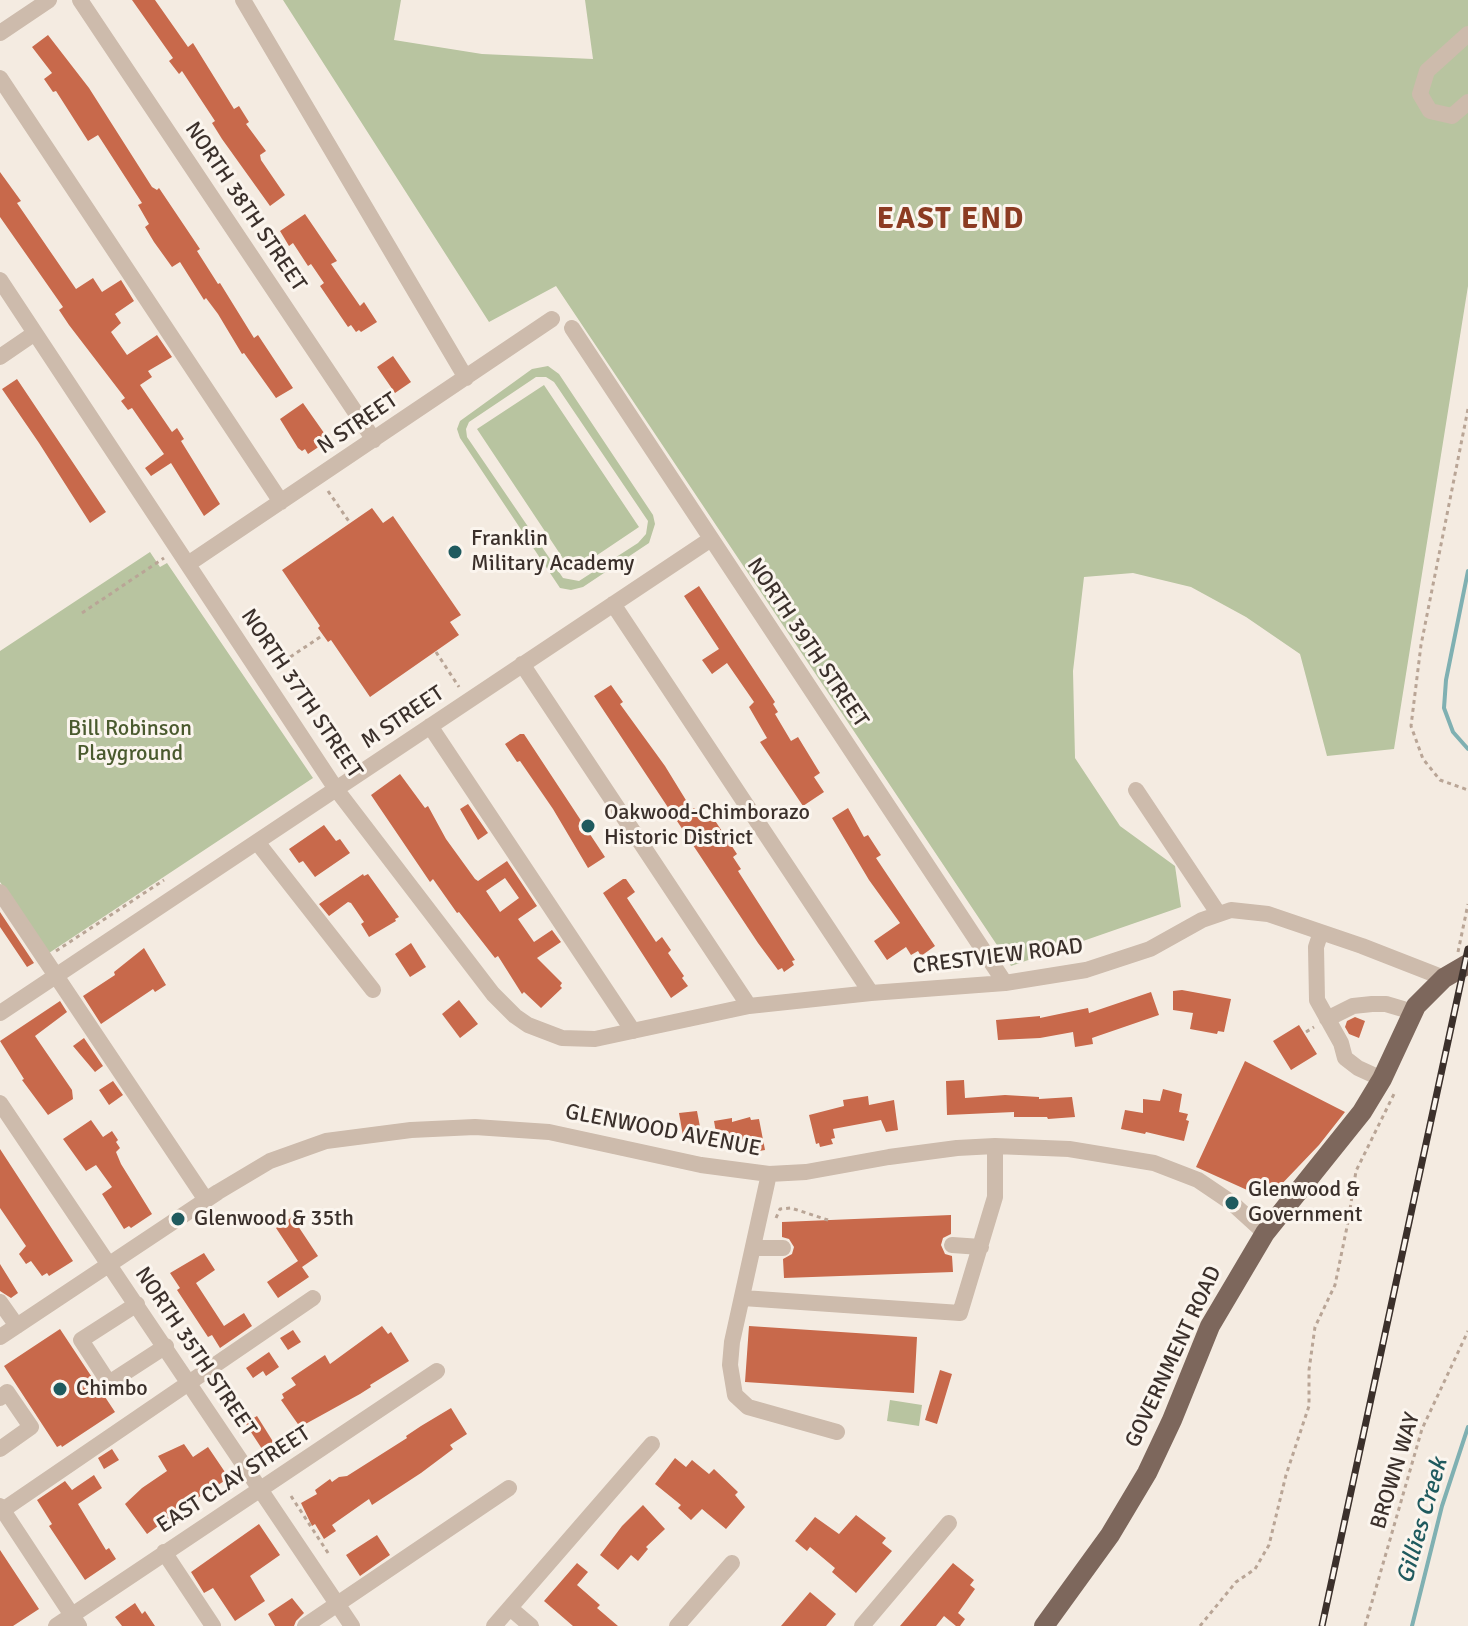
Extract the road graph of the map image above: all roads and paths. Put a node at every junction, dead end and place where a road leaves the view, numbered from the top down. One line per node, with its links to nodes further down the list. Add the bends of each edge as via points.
1 (49, 0): 4 (street)
2 (80, 0): 15 (street, NORTH 38TH STREET)
3 (243, 0): 13 (street)
4 (0, 33)
5 (1468, 34): 7 (street, via 1427,71 1420,94 1430,111 1452,116)
6 (0, 78): 17 (street)
7 (1468, 102)
8 (0, 280): 11 (street, NORTH 37TH STREET)
9 (552, 319): 13 (street, N STREET)
10 (572, 328): 19 (street, NORTH 39TH STREET)
11 (35, 333): 12 (street); 21 (street, NORTH 37TH STREET)
12 (0, 357)
13 (466, 378): 15 (street, N STREET)
14 (1468, 409): 32 (path, via 1421,645 1411,726 1423,759 1440,780)
15 (374, 440): 17 (street, N STREET)
16 (328, 491): 18 (path)
17 (281, 502): 21 (street, N STREET)
18 (350, 523)
19 (711, 539): 22 (street, M STREET); 42 (street, NORTH 39TH STREET)
20 (168, 556): 23 (path)
21 (188, 564): 30 (street, NORTH 37TH STREET)
22 (613, 604): 26 (street, M STREET); 44 (street)
23 (82, 613)
24 (323, 635): 27 (path)
25 (436, 652): 28 (path)
26 (522, 664): 29 (street, M STREET); 45 (street)
27 (277, 666)
28 (459, 687)
29 (430, 726): 30 (street, M STREET); 49 (street)
30 (336, 789): 33 (street, M STREET); 49 (street, NORTH 37TH STREET, via 515,1016 562,1038 595,1039)
31 (1136, 790): 37 (street)
32 (1468, 790)
33 (257, 842): 41 (street, M STREET); 43 (street)
34 (164, 880): 39 (path)
35 (0, 892): 41 (street)
36 (1468, 904): 40 (path)
37 (1218, 913): 38 (street, CRESTVIEW ROAD, via 1268,914); 42 (street, CRESTVIEW ROAD, via 1111,963)
38 (1321, 932): 40 (street, CRESTVIEW ROAD); 48 (street, via 1316,947)
39 (50, 956)
40 (1455, 971): 46 (main road, GOVERNMENT ROAD)
41 (57, 975): 47 (street, M STREET); 55 (street)
42 (1005, 983): 44 (street, CRESTVIEW ROAD)
43 (373, 990)
44 (871, 993): 45 (street, CRESTVIEW ROAD)
45 (749, 1006): 49 (street, CRESTVIEW ROAD)
46 (1413, 1012): 48 (street, via 1386,1004 1353,1006); 51 (main road, GOVERNMENT ROAD)
47 (0, 1013)
48 (1322, 1022): 50 (path); 51 (street, via 1341,1043 1345,1058)
49 (633, 1031)
50 (1306, 1032)
51 (1390, 1082): 58 (main road, GOVERNMENT ROAD); 98 (path, via 1356,1171 1335,1285 1315,1327 1309,1406 1269,1545 1255,1569 1236,1582)
52 (0, 1103): 63 (street, NORTH 35TH STREET)
53 (995, 1146): 54 (street, GLENWOOD AVENUE); 58 (street, GLENWOOD AVENUE, via 1069,1149 1154,1163 1211,1188); 60 (street, via 995,1197)
54 (769, 1174): 55 (street, GLENWOOD AVENUE, via 549,1132 475,1127 326,1141 270,1161); 61 (street)
55 (206, 1200): 63 (street, GLENWOOD AVENUE)
56 (828, 1220): 57 (path, via 785,1208)
57 (771, 1224)
58 (1265, 1233): 97 (main road, GOVERNMENT ROAD, via 1210,1326 1147,1473)
59 (952, 1245): 60 (street)
60 (981, 1247): 65 (street, via 960,1313)
61 (753, 1248): 62 (street); 65 (street)
62 (783, 1248)
63 (111, 1265): 67 (street, NORTH 35TH STREET); 68 (street, GLENWOOD AVENUE)
64 (313, 1298): 73 (street)
65 (743, 1298): 75 (street, via 730,1365 735,1395 748,1407)
66 (0, 1302): 68 (street)
67 (137, 1304): 71 (street, NORTH 35TH STREET); 71 (street, via 81,1340 109,1383)
68 (17, 1326): 70 (street, GLENWOOD AVENUE)
69 (1468, 1331): 99 (path, BROWN WAY, via 1422,1429)
70 (0, 1337)
71 (166, 1346): 73 (street, NORTH 35TH STREET)
72 (437, 1371): 79 (street, EAST CLAY STREET)
73 (190, 1382): 79 (street, NORTH 35TH STREET); 81 (street)
74 (0, 1398): 77 (street, via 7,1392 31,1427)
75 (837, 1432)
76 (652, 1444): 87 (street)
77 (0, 1449)
78 (509, 1488): 86 (street)
79 (260, 1490): 83 (street, EAST CLAY STREET); 86 (street, NORTH 35TH STREET)
80 (291, 1496): 84 (path)
81 (1, 1508): 88 (street)
82 (949, 1523): 96 (street)
83 (164, 1552): 88 (street, EAST CLAY STREET); 90 (street)
84 (330, 1556)
85 (732, 1563): 95 (street)
86 (338, 1604): 91 (street); 92 (street, NORTH 35TH STREET)
87 (510, 1608): 93 (street); 94 (street)
88 (76, 1620): 89 (street, EAST CLAY STREET)
89 (56, 1626)
90 (213, 1626)
91 (305, 1626)
92 (352, 1626)
93 (494, 1626)
94 (531, 1626)
95 (677, 1626)
96 (862, 1626)
97 (1044, 1626)
98 (1200, 1626)
99 (1365, 1626)

